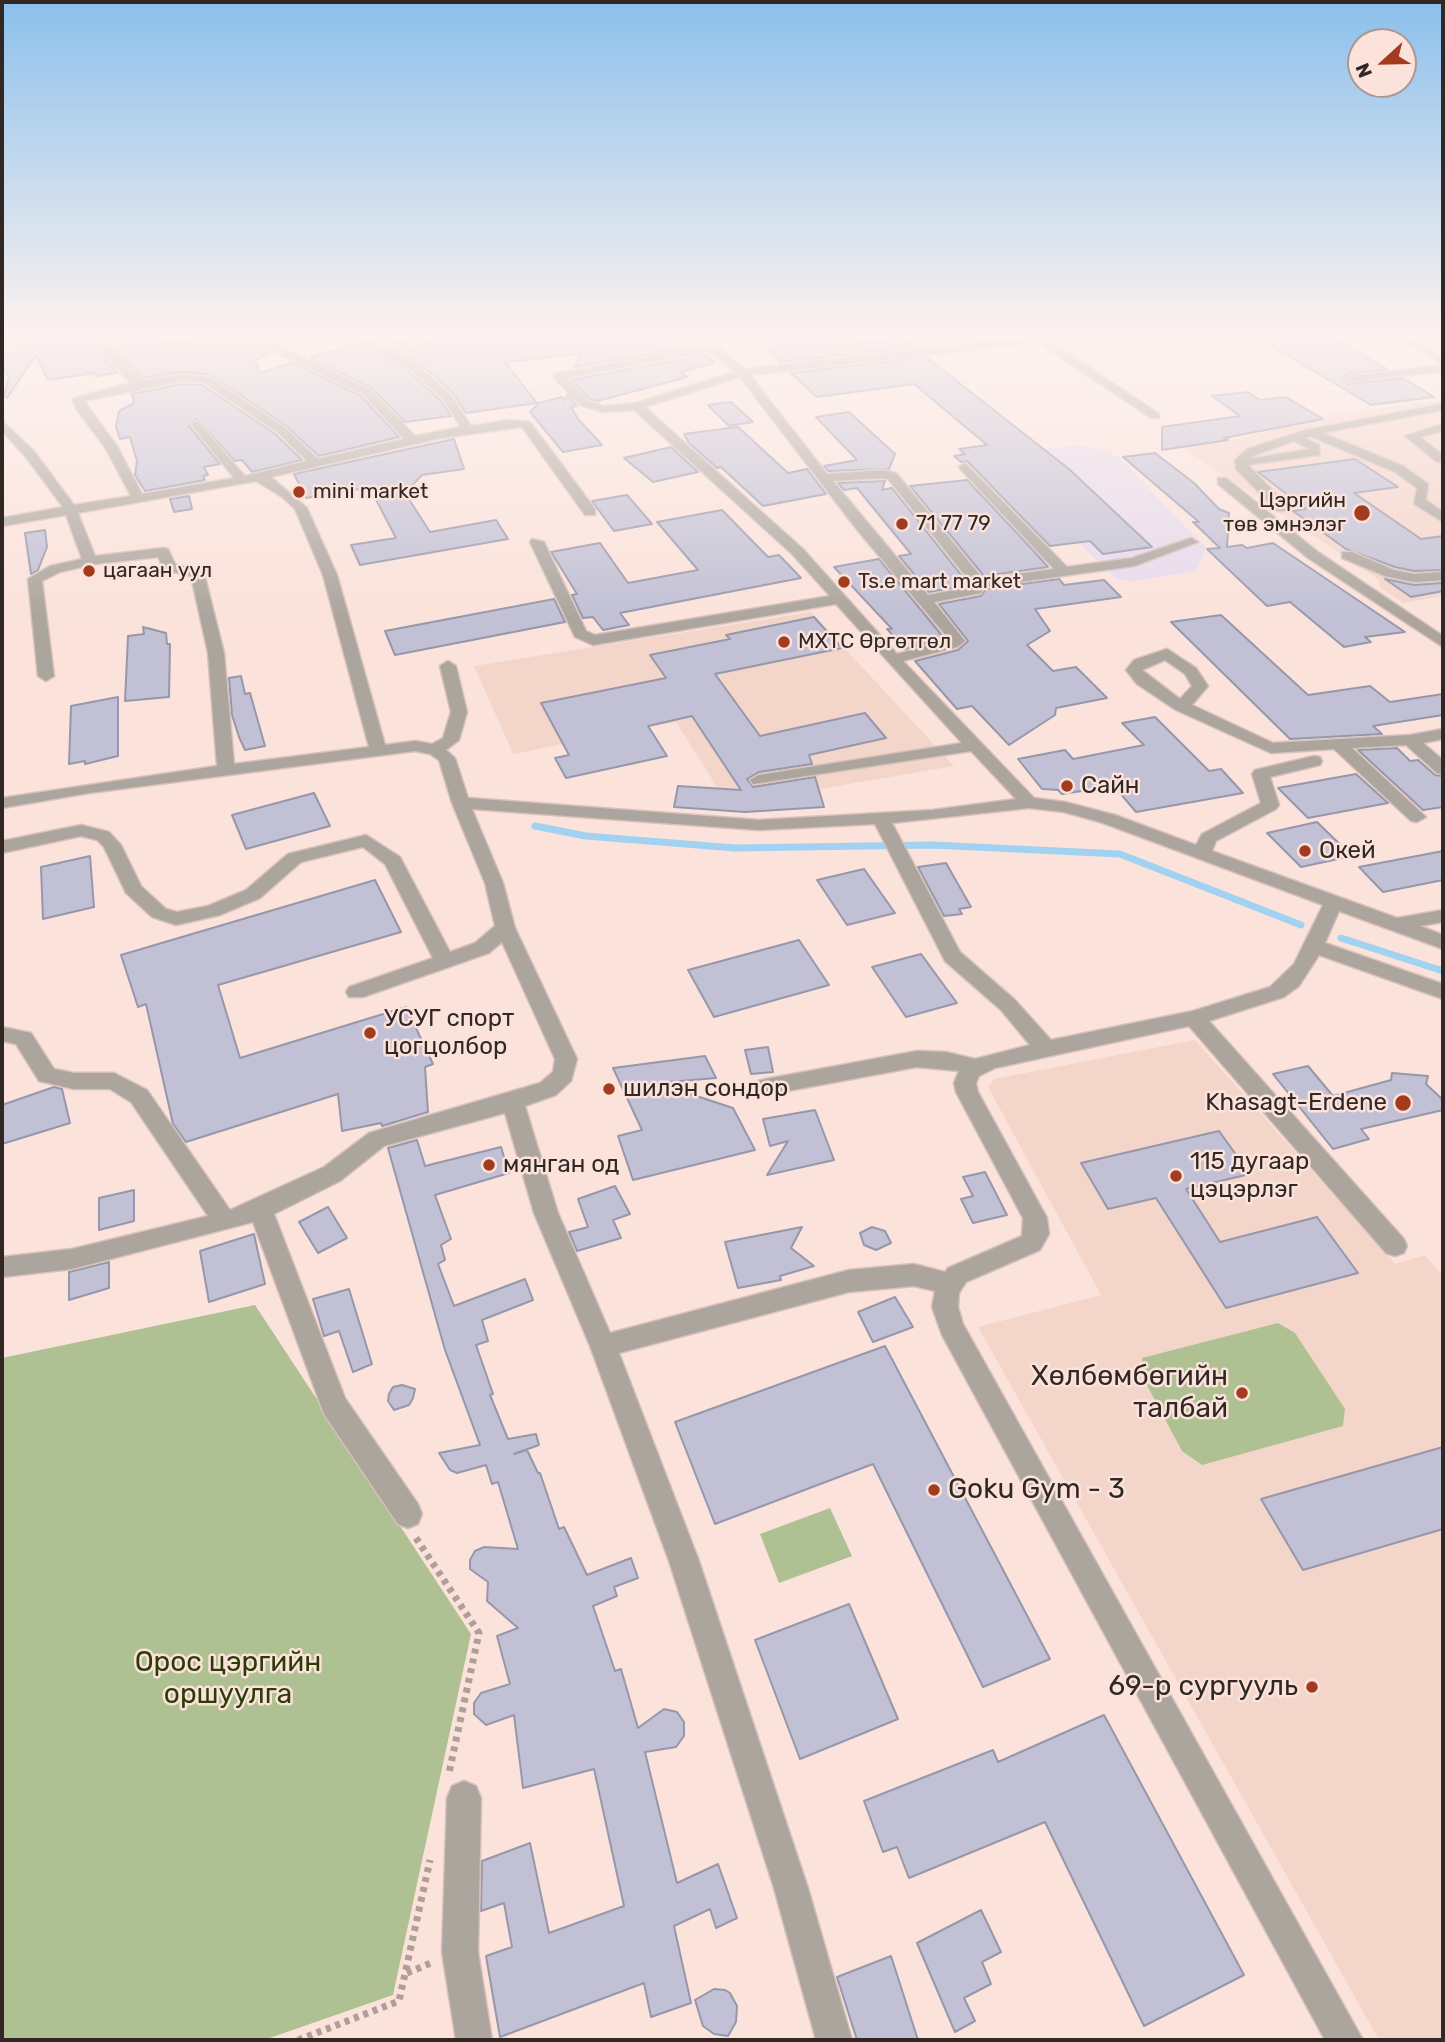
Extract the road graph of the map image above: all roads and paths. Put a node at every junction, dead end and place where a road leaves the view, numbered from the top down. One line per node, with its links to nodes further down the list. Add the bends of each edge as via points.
1 (6, 428): 27 (street)
2 (97, 428): 24 (street)
3 (201, 428): 22 (street)
4 (279, 428): 19 (street)
5 (401, 428): 16 (street)
6 (466, 428): 16 (street)
7 (529, 428): 28 (street)
8 (662, 428): 39 (street, via 798,552)
9 (786, 428): 21 (street)
10 (1330, 428): 13 (street)
11 (1383, 428): 14 (street)
12 (1442, 428): 17 (street, via 1411,436)
13 (1310, 432): 15 (street); 25 (street, via 1399,469 1424,487)
14 (1356, 432)
15 (1295, 438): 18 (street, via 1251,453); 18 (street, via 1316,452)
16 (412, 440): 19 (street)
17 (1441, 459)
18 (1241, 463): 26 (street)
19 (317, 464): 22 (street)
20 (965, 467): 36 (street)
21 (825, 478): 38 (street, via 892,476); 40 (street)
22 (249, 479): 24 (street); 50 (street, via 264,478 301,508 330,575)
23 (1222, 481): 41 (street, via 1312,555)
24 (139, 499): 27 (street)
25 (1411, 505): 29 (street); 31 (street, via 1433,529)
26 (1282, 508)
27 (71, 510): 30 (street); 35 (street)
28 (590, 512)
29 (1443, 518)
30 (2, 522)
31 (1443, 532)
32 (1191, 541): 36 (street, via 1134,562)
33 (537, 542): 39 (street, via 580,634 593,640)
34 (1347, 555): 37 (street, via 1390,573 1414,578)
35 (90, 561): 44 (street, via 35,579); 54 (street, via 163,552 169,567 197,573 216,653)
36 (1065, 573): 38 (street)
37 (1443, 576)
38 (979, 584): 40 (street, via 976,590)
39 (840, 599): 42 (street)
40 (927, 600): 42 (street, via 957,641)
41 (1443, 643)
42 (894, 659): 49 (street)
43 (448, 666): 51 (street, via 459,712 451,740)
44 (46, 676)
45 (1182, 707): 48 (street, via 1271,748)
46 (1443, 734): 47 (street)
47 (1410, 740): 48 (street); 53 (street)
48 (1339, 745): 60 (street)
49 (973, 746): 55 (street); 58 (street)
50 (378, 750): 51 (street, via 415,746); 54 (street)
51 (435, 750): 57 (street, via 447,758)
52 (1314, 761): 62 (street, via 1261,774 1270,804 1208,838)
53 (1443, 769)
54 (226, 770): 56 (street)
55 (759, 780)
56 (2, 803)
57 (461, 803): 59 (street, via 732,825); 66 (street, via 494,883)
58 (1029, 803): 59 (street); 62 (street, via 1091,813)
59 (880, 817): 74 (street, via 952,956 1008,1005)
60 (1416, 817)
61 (2, 847): 69 (street, via 81,830 103,836 133,889 159,913 176,919 213,911 253,894 295,858 366,841 393,861)
62 (1202, 853): 63 (street)
63 (1335, 900): 65 (street); 68 (street)
64 (1443, 916): 65 (street)
65 (1398, 924): 67 (street)
66 (505, 928): 69 (street, via 482,948); 77 (street, via 567,1063 555,1084)
67 (1443, 942)
68 (1314, 946): 71 (street); 72 (street, via 1296,977 1283,989)
69 (445, 961): 70 (street)
70 (356, 992)
71 (1443, 992)
72 (1194, 1018): 74 (street); 80 (street)
73 (2, 1034): 79 (street, via 23,1038 47,1075 74,1081 114,1081 139,1097)
74 (1046, 1049): 75 (street)
75 (974, 1067): 76 (street, via 917,1059); 82 (street, via 967,1074 965,1088 1035,1218 1037,1234 1026,1246 966,1269)
76 (766, 1087)
77 (513, 1102): 78 (street, via 377,1139 332,1174); 83 (street, via 547,1213)
78 (260, 1210): 79 (street); 84 (street, via 334,1405)
79 (225, 1222): 81 (street, via 72,1259)
80 (1395, 1247)
81 (2, 1267)
82 (950, 1284): 83 (street, via 914,1275 849,1281); 90 (street, via 945,1307 951,1327)
83 (603, 1346): 89 (street, via 689,1574 791,1888)
84 (408, 1514): 85 (path, via 414,1535 479,1633)
85 (455, 1791): 88 (street, via 460,1952)
86 (432, 1852): 87 (path, via 400,2001)
87 (298, 2040)
88 (474, 2040)
89 (834, 2040)
90 (1345, 2040)

